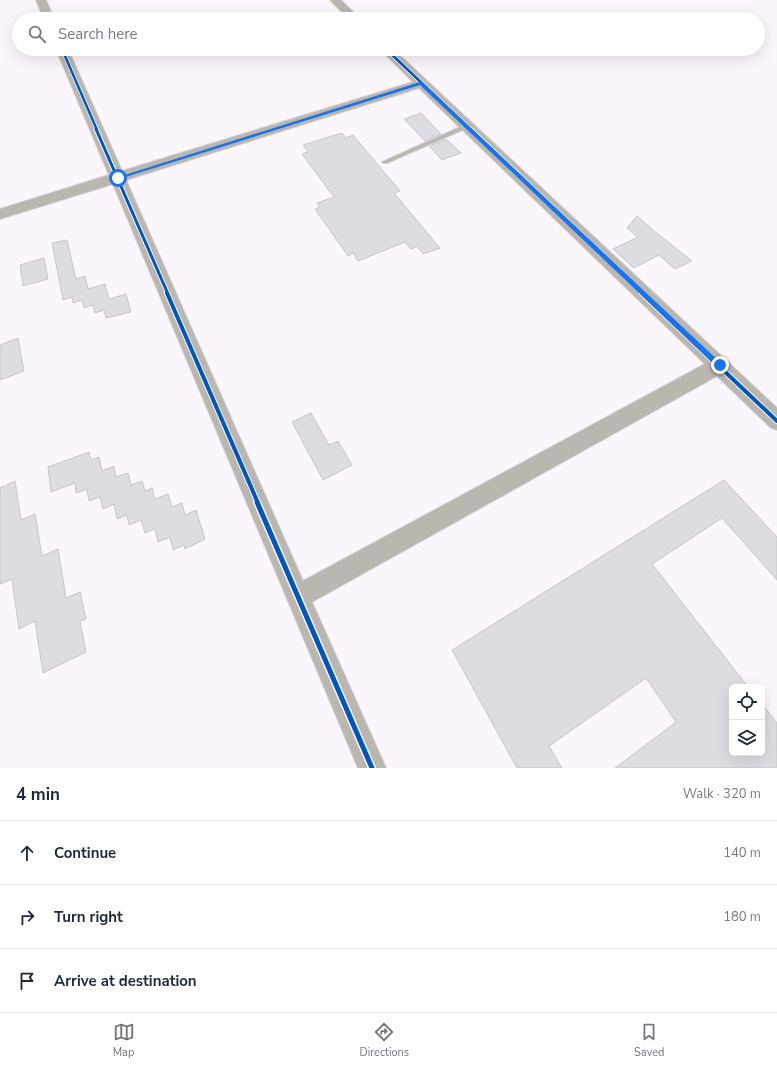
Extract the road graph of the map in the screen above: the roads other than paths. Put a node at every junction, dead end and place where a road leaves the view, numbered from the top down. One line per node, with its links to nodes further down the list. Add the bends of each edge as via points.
1 (41, 0): 3 (street)
2 (335, 0): 4 (street)
3 (46, 12)
4 (348, 12)
5 (65, 56): 10 (street)
6 (393, 56): 7 (street)
7 (421, 83): 8 (street); 10 (street)
8 (467, 126): 9 (lane); 12 (street)
9 (385, 162)
10 (118, 178): 11 (street); 14 (street)
11 (0, 214)
12 (720, 365): 13 (street); 14 (street)
13 (777, 421)
14 (299, 596): 15 (street)
15 (372, 768)

